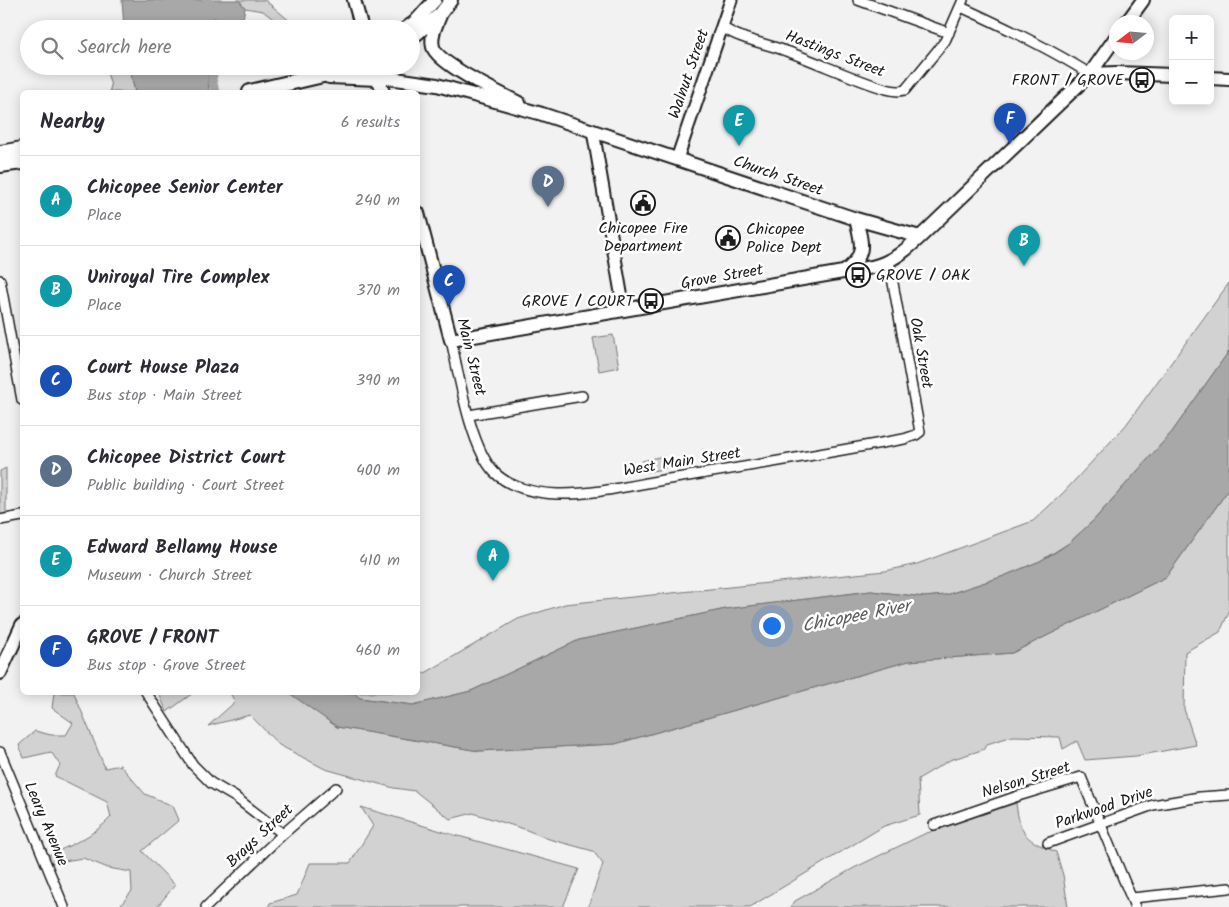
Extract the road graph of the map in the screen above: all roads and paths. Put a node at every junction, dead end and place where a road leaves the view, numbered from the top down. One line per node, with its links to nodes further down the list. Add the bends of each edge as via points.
1 (354, 0): 10 (main road)
2 (435, 0): 11 (main road)
3 (451, 0): 8 (main road)
4 (731, 0): 12 (street, Walnut Street)
5 (858, 0): 14 (street)
6 (1143, 0): 9 (main road)
7 (962, 4): 14 (street); 16 (street)
8 (441, 13): 13 (main road); 27 (main road, Church Street, via 433,38 438,56 496,92)
9 (1132, 15)
10 (360, 20)
11 (416, 20)
12 (722, 27): 14 (street, Hastings Street, via 736,35 899,92 905,90 928,63 946,41); 31 (street, Walnut Street)
13 (420, 31)
14 (949, 32)
15 (1109, 47): 16 (main road, Grove Street)
16 (1090, 74): 22 (main road); 36 (main road, Grove Street)
17 (315, 75): 25 (main road)
18 (328, 75): 19 (main road, via 338,78)
19 (357, 75)
20 (377, 75): 26 (main road)
21 (382, 75): 27 (main road, Church Street, via 437,85)
22 (1169, 75)
23 (1214, 78): 24 (main road)
24 (1229, 79)
25 (258, 90)
26 (382, 90)
27 (542, 114): 28 (main road, Church Street)
28 (593, 131): 31 (main road, Church Street); 40 (street)
29 (20, 148): 30 (main road)
30 (0, 153)
31 (677, 159): 34 (main road, Church Street)
32 (20, 162): 33 (main road)
33 (0, 165)
34 (856, 219): 36 (main road, Church Street); 38 (main road, via 861,252 855,263)
35 (420, 221): 41 (main road, Main Street)
36 (920, 237): 37 (main road, Grove Street)
37 (889, 261): 38 (main road, Grove Street); 45 (street, Oak Street, via 920,432)
38 (843, 273): 40 (main road, Grove Street)
39 (0, 280): 42 (street)
40 (624, 310): 41 (main road, Grove Street)
41 (451, 340): 44 (street, Main Street)
42 (20, 389)
43 (582, 396): 44 (street)
44 (469, 415): 46 (street, Main Street)
45 (904, 438): 46 (street, West Main Street, via 570,494 539,492 514,485 494,472)
46 (480, 451)
47 (20, 516): 48 (street)
48 (0, 520)
49 (20, 629): 50 (main road)
50 (0, 673)
51 (148, 695): 57 (street, via 193,765 211,783)
52 (0, 752): 61 (street, Leary Avenue)
53 (336, 788): 57 (street, Brays Street)
54 (1229, 794): 55 (street, Parkwood Drive, via 1153,805)
55 (1100, 824): 56 (street, Nelson Street, via 1081,777); 58 (street, Parkwood Drive); 60 (street, Nelson Street)
56 (934, 825)
57 (283, 834): 62 (street, Brays Street)
58 (1048, 843)
59 (1229, 888): 60 (street)
60 (1133, 903)
61 (64, 907)
62 (206, 907)

